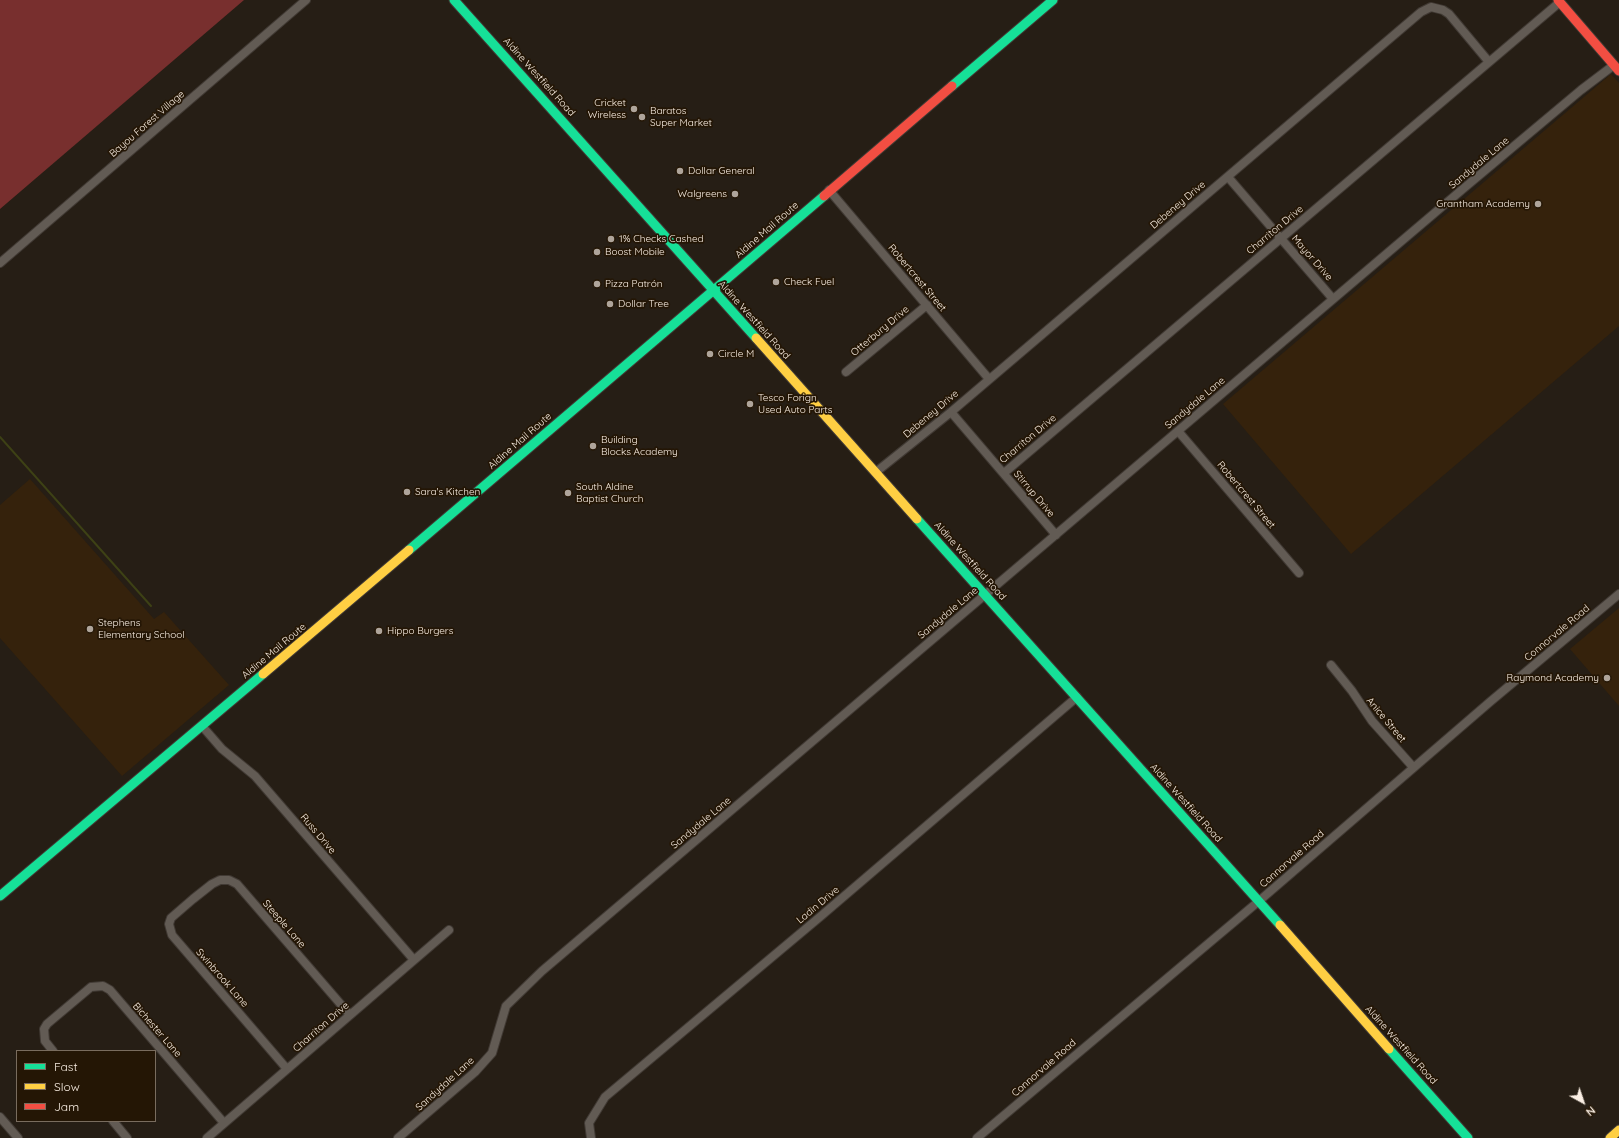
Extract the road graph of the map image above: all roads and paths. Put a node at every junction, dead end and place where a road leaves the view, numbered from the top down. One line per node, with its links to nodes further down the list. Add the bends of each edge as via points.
1 (306, 0): 10 (street, Bayou Forest Village)
2 (454, 0): 11 (main road, Aldine Westfield Road)
3 (1053, 0): 8 (main road, Aldine Mail Route)
4 (1559, 1): 5 (street, Charriton Drive); 6 (main road)
5 (1489, 62): 7 (street, Debeney Drive, via 1449,14 1437,8 1427,9); 9 (street, Charriton Drive)
6 (1617, 68): 12 (street, Sandydale Lane, via 1581,90)
7 (1228, 177): 9 (street, Mayor Drive); 15 (street, Debeney Drive)
8 (830, 190): 11 (main road, Aldine Mail Route); 13 (street, Robertcrest Street)
9 (1281, 238): 12 (street, Mayor Drive); 19 (street, Charriton Drive)
10 (0, 263)
11 (712, 291): 18 (main road, Aldine Westfield Road); 26 (main road, Aldine Mail Route)
12 (1333, 299): 17 (street, Sandydale Lane)
13 (927, 305): 14 (street, Otterbury Drive); 15 (street, Robertcrest Street)
14 (846, 372)
15 (989, 378): 16 (street, Debeney Drive)
16 (951, 412): 18 (street, Debeney Drive); 19 (street, Stirrup Drive)
17 (1178, 431): 20 (street, Sandydale Lane); 21 (street, Robertcrest Street)
18 (876, 472): 22 (main road, Aldine Westfield Road)
19 (1004, 473): 20 (street, Stirrup Drive)
20 (1056, 535): 22 (street, Sandydale Lane)
21 (1299, 573)
22 (985, 594): 25 (main road, Aldine Westfield Road); 43 (street, Sandydale Lane, via 542,971 506,1006 492,1052 475,1072)
23 (1619, 594): 27 (street, Connorvale Road)
24 (1331, 665): 27 (street, Anice Street, via 1372,722)
25 (1077, 697): 30 (main road, Aldine Westfield Road); 44 (street, Ladin Drive, via 815,922 605,1097 589,1123)
26 (202, 726): 28 (main road, Aldine Mail Route); 32 (street, Russ Drive, via 222,748 255,776)
27 (1414, 767): 30 (street, Connorvale Road)
28 (0, 896)
29 (193, 900): 33 (street, Steeple Lane, via 220,880 229,880 236,884); 35 (street, Swinbrook Lane, via 171,918 169,924 172,935)
30 (1259, 900): 45 (street, Connorvale Road); 46 (main road, Aldine Westfield Road)
31 (449, 930): 32 (street, Charriton Drive)
32 (414, 960): 33 (street, Charriton Drive)
33 (350, 1015): 35 (street, Charriton Drive)
34 (52, 1050): 38 (street, Bichester Lane, via 45,1040 44,1029 47,1024 91,987 103,986 110,990)
35 (287, 1069): 38 (street, Charriton Drive)
36 (0, 1117): 40 (street)
37 (114, 1122): 41 (street)
38 (224, 1123): 42 (street, Charriton Drive)
39 (1619, 1130): 47 (main road)
40 (18, 1138)
41 (127, 1138)
42 (207, 1138)
43 (398, 1138)
44 (591, 1138)
45 (977, 1138)
46 (1468, 1138)
47 (1610, 1138)

